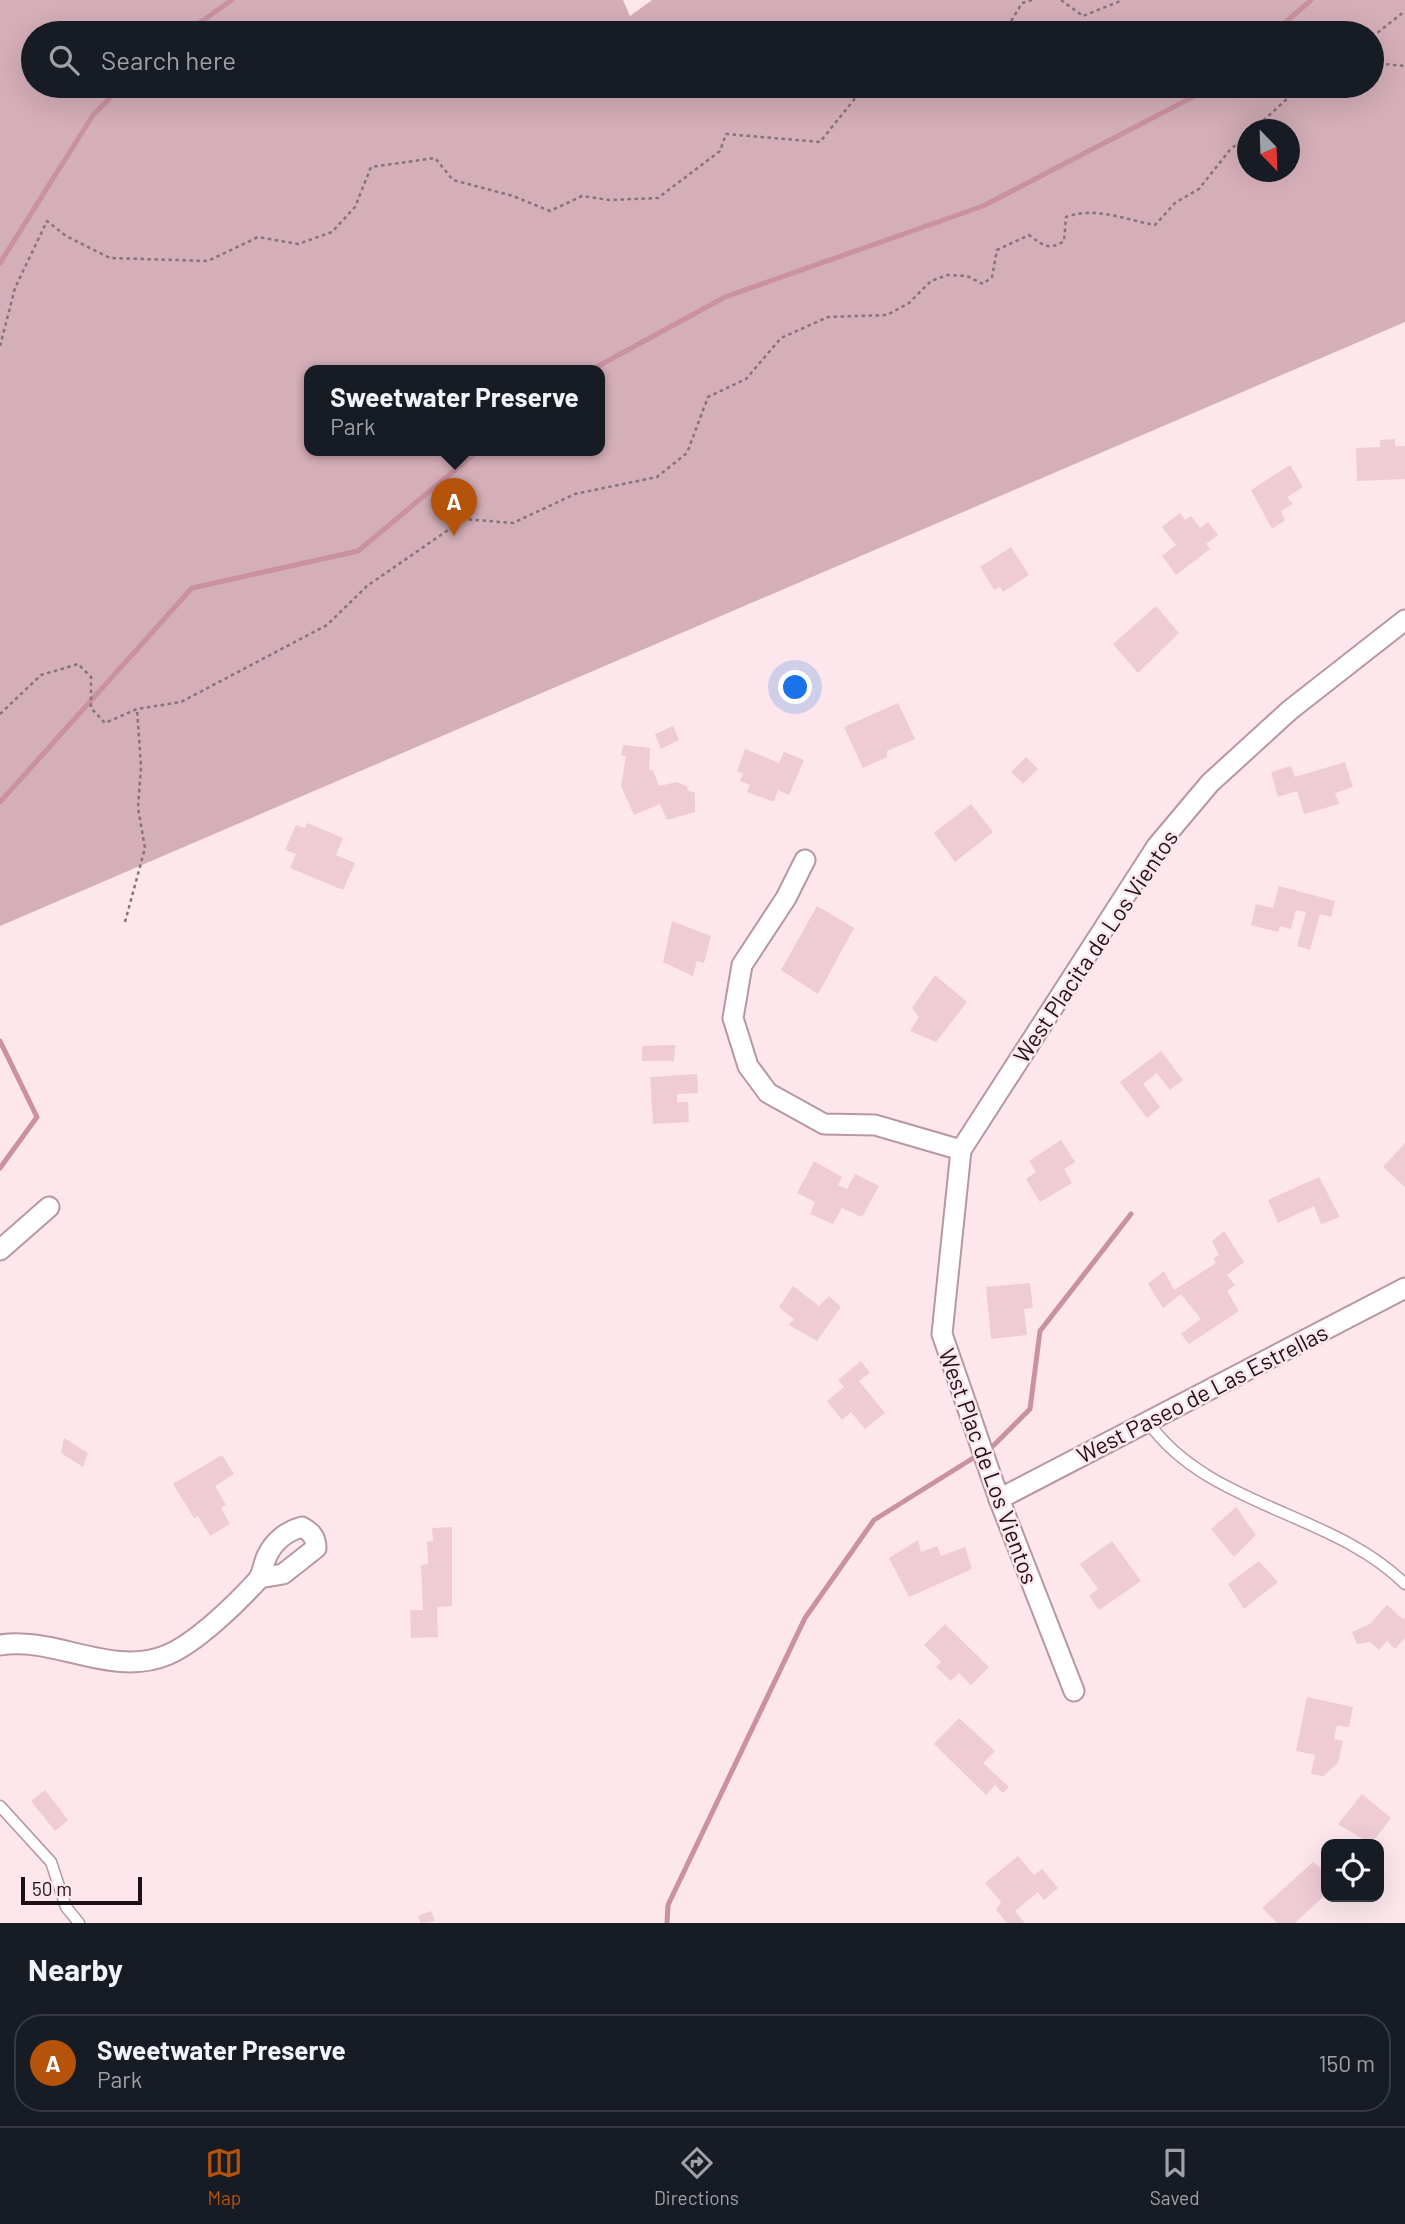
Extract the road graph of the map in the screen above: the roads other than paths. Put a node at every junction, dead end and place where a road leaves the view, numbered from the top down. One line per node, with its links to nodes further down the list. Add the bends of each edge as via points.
1 (1405, 621): 3 (street, West Placita de Los Vientos, via 1306,696 1210,783 1157,846)
2 (805, 860): 3 (street, via 786,898 741,965 733,1018 748,1066 768,1093 824,1124 875,1125)
3 (961, 1150): 8 (street, West Plac de Los Vientos, via 942,1334)
4 (49, 1208): 5 (street)
5 (0, 1250)
6 (1405, 1288): 7 (street, West Paseo de Las Estrellas)
7 (1148, 1422): 8 (street, West Paseo de Las Estrellas); 10 (lane, via 1162,1441 1227,1486 1372,1558)
8 (999, 1499): 12 (street, West Plac de Los Vientos)
9 (260, 1578): 11 (street, via 170,1654 144,1663 20,1642)
10 (1405, 1584)
11 (0, 1645)
12 (1074, 1691)
13 (0, 1806): 14 (lane, via 51,1862 66,1907)
14 (79, 1923)

